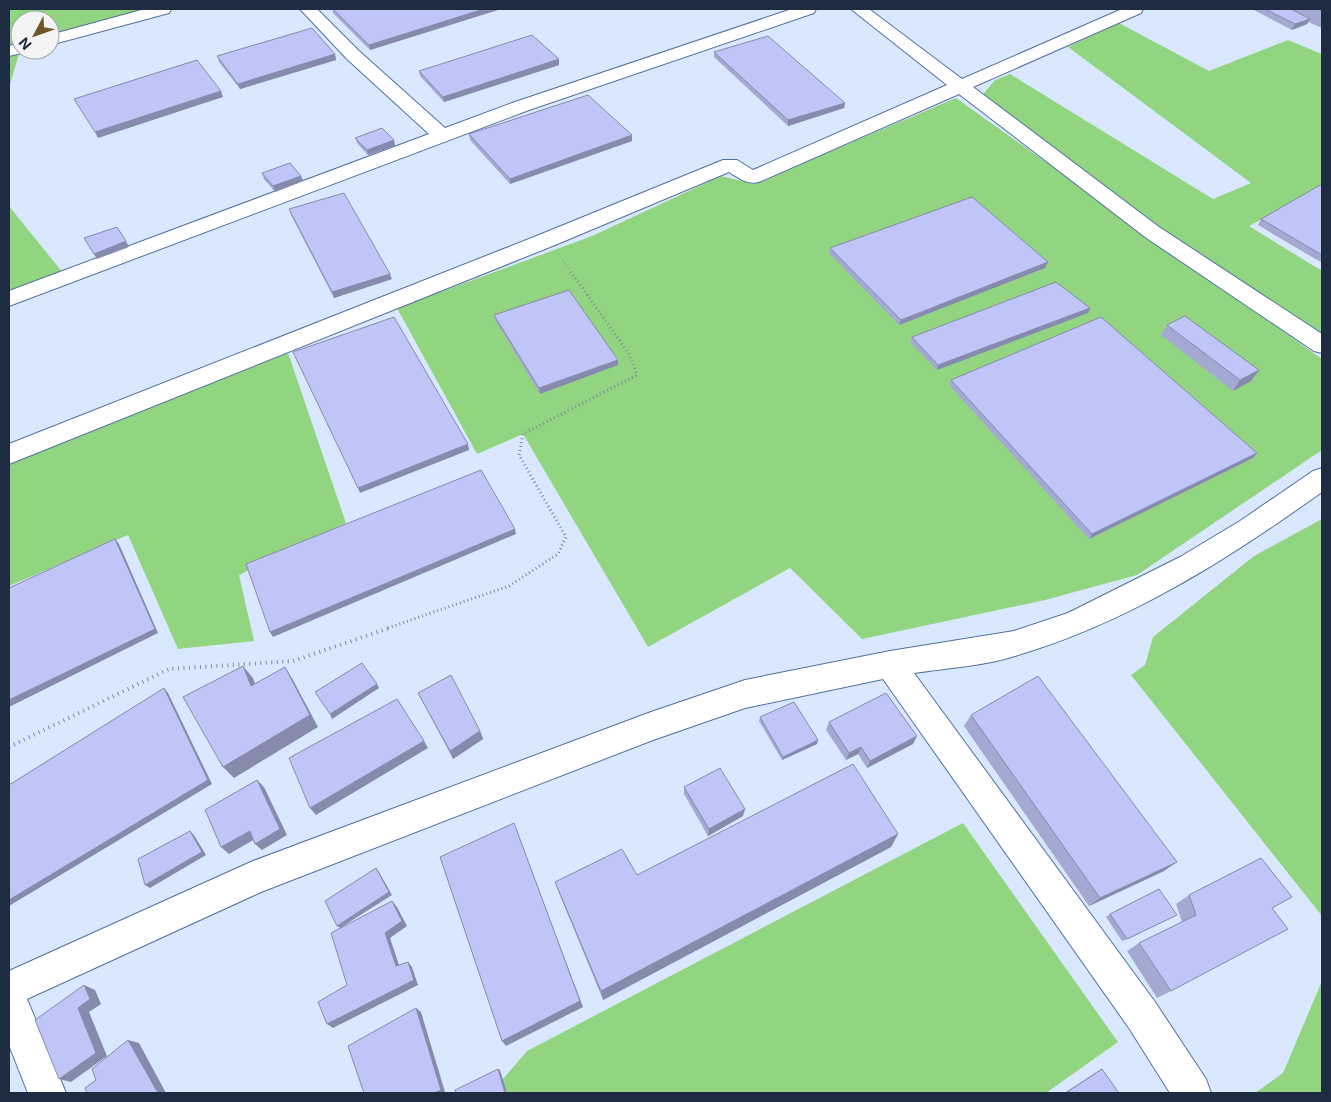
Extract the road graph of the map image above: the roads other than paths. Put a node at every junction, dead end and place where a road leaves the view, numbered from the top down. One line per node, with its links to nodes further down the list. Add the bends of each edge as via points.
1 (163, 9): 6 (street)
2 (308, 9): 8 (street)
3 (808, 9): 8 (street)
4 (859, 9): 7 (street)
5 (1135, 9): 7 (street)
6 (60, 37)
7 (959, 87): 10 (street, via 1152,232); 11 (street, via 752,178 730,164)
8 (442, 136): 9 (street)
9 (9, 299)
10 (1322, 345)
11 (9, 454)
12 (1322, 478): 13 (street, via 1250,529 1190,565 1077,622 1014,644)
13 (890, 664): 14 (street, via 745,694 651,726 253,878); 17 (street, via 1142,1014)
14 (9, 989)
15 (9, 999): 16 (street)
16 (47, 1093)
17 (1192, 1093)

